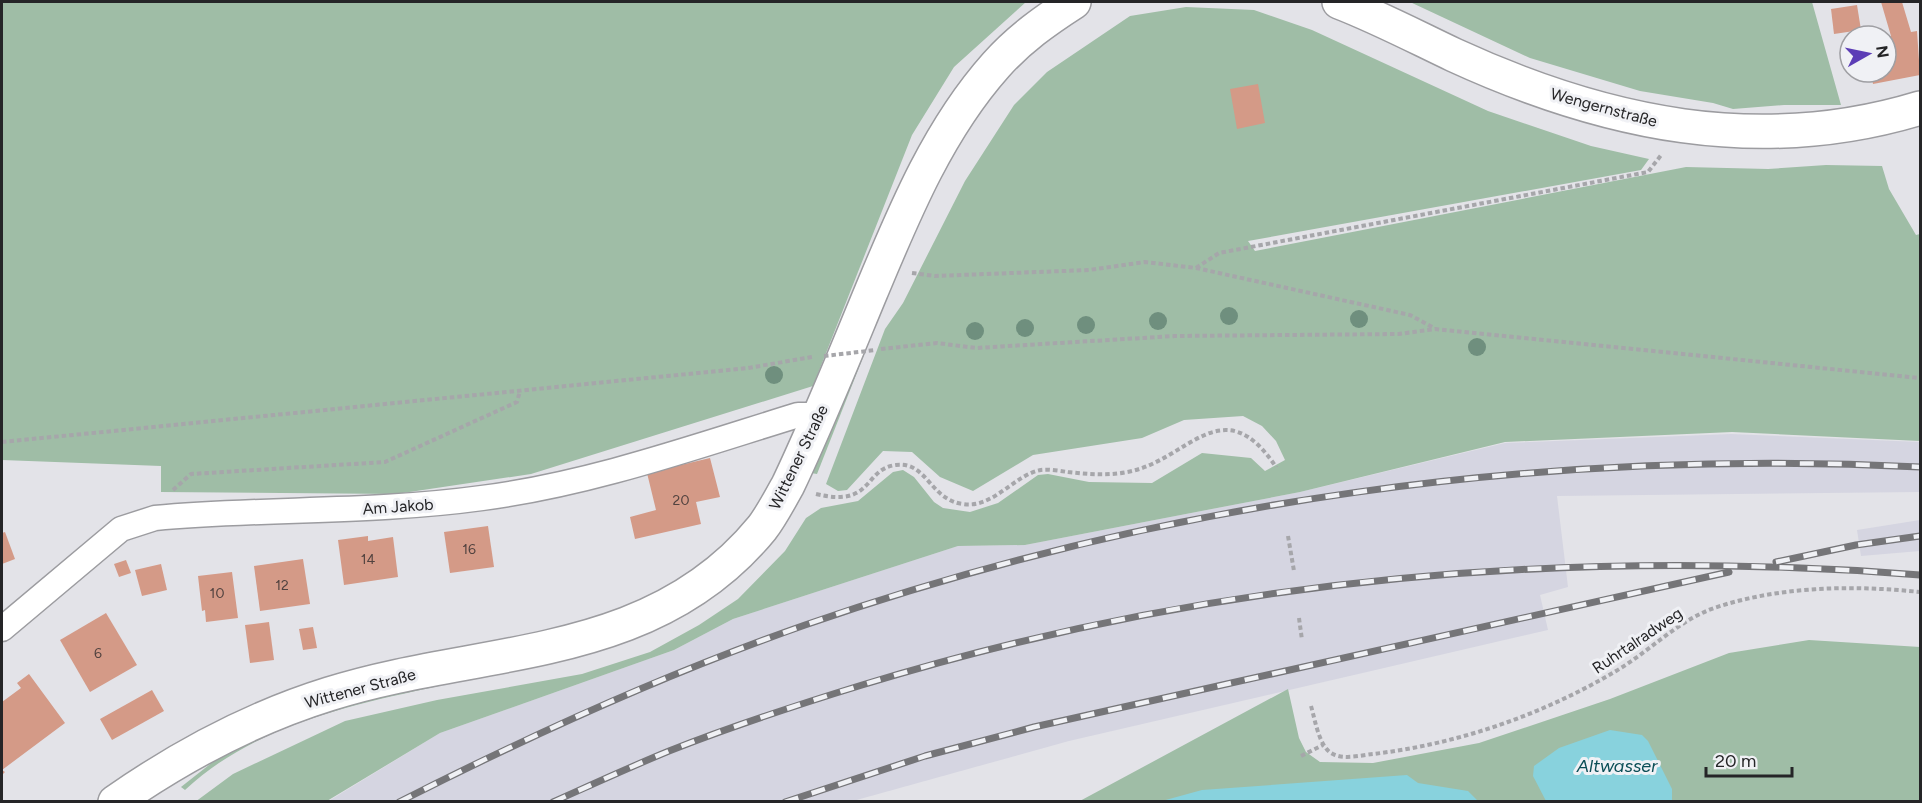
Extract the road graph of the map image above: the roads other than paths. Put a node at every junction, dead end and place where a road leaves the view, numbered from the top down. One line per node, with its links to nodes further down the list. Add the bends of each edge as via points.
1 (1074, 2): 4 (main road, Wittener Straße, via 1042,22 996,64 937,150 903,215)
2 (1339, 2): 3 (main road, Wengernstraße, via 1558,96 1644,121 1769,132 1885,119)
3 (1920, 108)
4 (820, 415): 5 (street, Am Jakob, via 798,415 595,478 483,498 397,507 155,518 121,529); 6 (main road, Wittener Straße, via 764,526 720,570 658,609 616,629 571,643 414,672 290,707 201,748)
5 (2, 628)
6 (115, 801)

